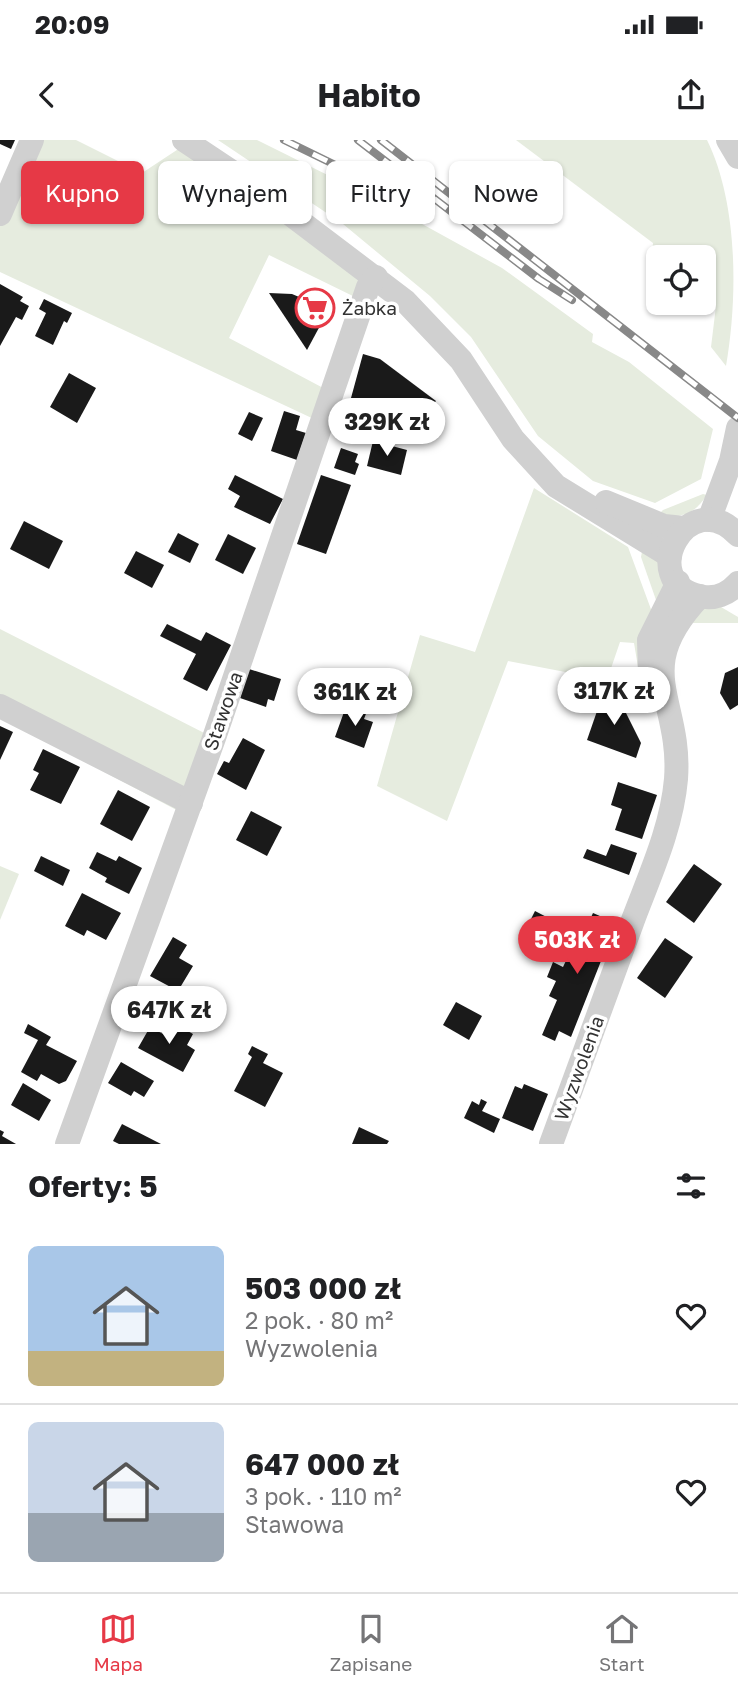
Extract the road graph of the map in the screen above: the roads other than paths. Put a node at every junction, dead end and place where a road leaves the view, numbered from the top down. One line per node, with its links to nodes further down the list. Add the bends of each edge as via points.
1 (32, 140): 5 (street)
2 (184, 140): 6 (street)
3 (728, 140): 4 (street)
4 (738, 157)
5 (0, 214)
6 (376, 277): 9 (street, via 426,320 461,360 513,439); 18 (street, Stawowa, via 368,287)
7 (738, 428): 8 (street)
8 (731, 461): 10 (street); 12 (street)
9 (537, 465): 11 (street, via 608,503 664,526); 13 (street, via 556,486)
10 (709, 520): 11 (street); 12 (street)
11 (684, 528): 13 (street, via 673,542)
12 (735, 532)
13 (670, 556): 14 (street)
14 (678, 582): 15 (street, via 688,592); 17 (street, Wyzwolenia, via 655,624 648,653 656,702)
15 (724, 596): 17 (street, Wyzwolenia, via 677,622 662,659 660,673)
16 (0, 706): 18 (street)
17 (675, 751): 20 (street, Wyzwolenia, via 676,779 663,841)
18 (191, 803): 19 (street, Stawowa)
19 (67, 1144)
20 (551, 1144)

